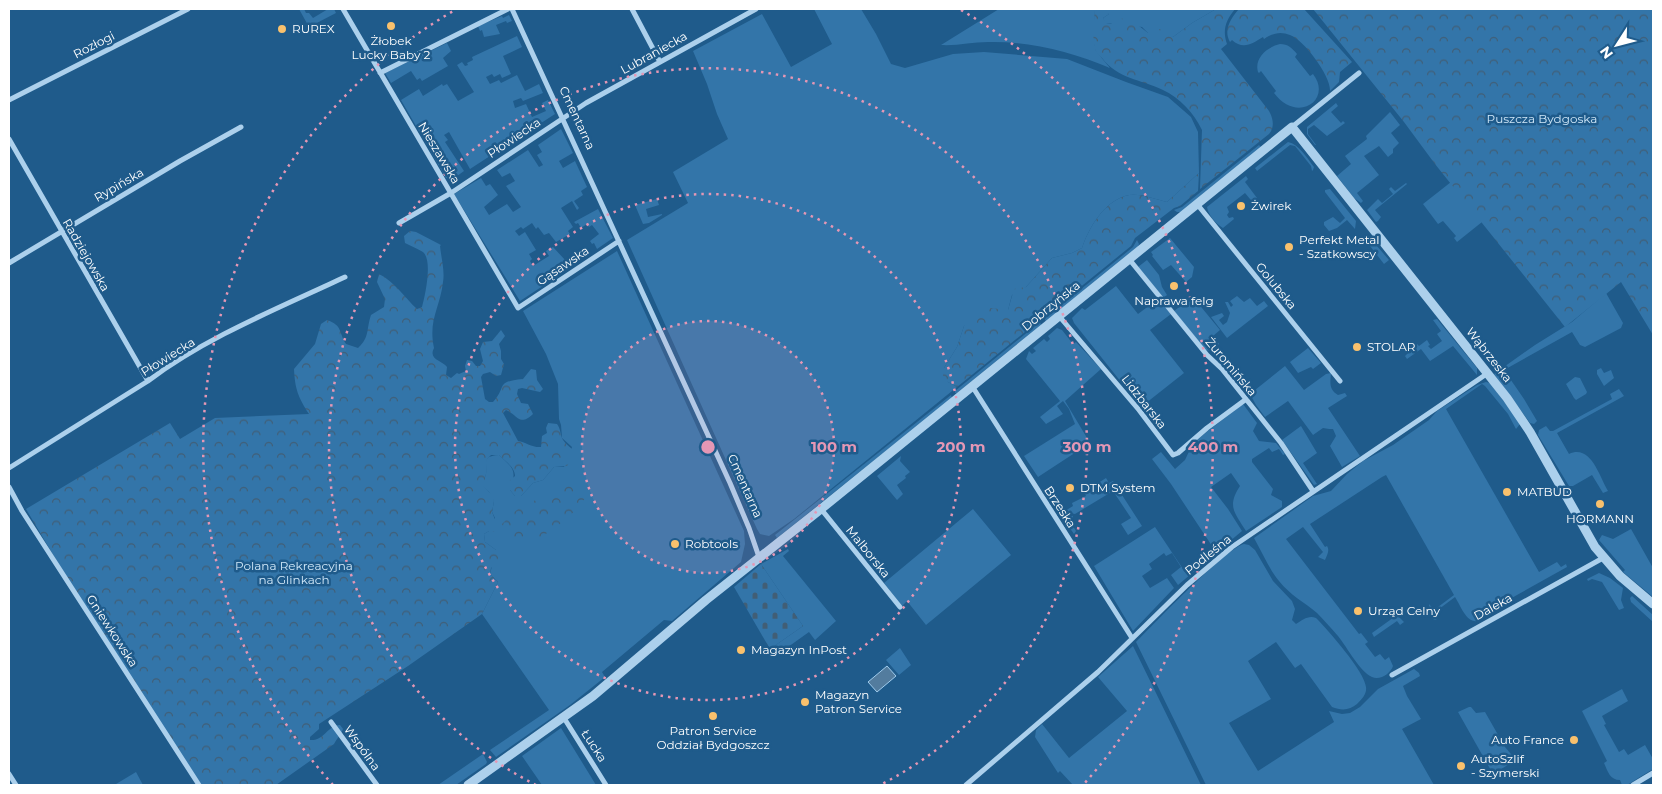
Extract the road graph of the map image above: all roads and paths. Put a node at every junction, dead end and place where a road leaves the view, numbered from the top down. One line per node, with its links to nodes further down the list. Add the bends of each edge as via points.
1 (188, 9): 11 (street, Rozłogi)
2 (342, 9): 9 (street, Nieszawska)
3 (508, 9): 9 (street)
4 (512, 9): 12 (street, Cmentarna)
5 (632, 9): 8 (street)
6 (756, 9): 7 (street, Lubraniecka)
7 (748, 11): 8 (street, Lubraniecka)
8 (660, 62): 12 (street, Lubraniecka)
9 (380, 73): 16 (street, Nieszawska)
10 (1359, 73): 14 (street, Dobrzyńska)
11 (9, 100)
12 (563, 117): 16 (street, Płowiecka); 20 (street, Cmentarna)
13 (241, 127): 19 (street, Rypińska)
14 (1292, 127): 17 (street, Dobrzyńska); 26 (street, Wąbrzeska)
15 (9, 138): 19 (street, Radziejowska)
16 (450, 193): 18 (street, Płowiecka); 24 (street, Nieszawska)
17 (1197, 204): 21 (street, Dobrzyńska); 28 (street, Golubska)
18 (399, 223)
19 (60, 231): 22 (street, Rypińska); 27 (street, Radziejowska)
20 (620, 241): 24 (street, Gąsawska); 35 (street, Cmentarna, via 750,528)
21 (1128, 259): 25 (street, Dobrzyńska); 30 (street, Żuromińska)
22 (9, 263)
23 (345, 277): 27 (street, Płowiecka, via 232,331 168,366)
24 (518, 308)
25 (1059, 316): 29 (street, Dobrzyńska); 30 (street, Lidzbarska, via 1173,455)
26 (1488, 373): 33 (street, Podleśna); 36 (street, Wąbrzeska, via 1530,432)
27 (148, 381): 31 (street, Płowiecka)
28 (1340, 381)
29 (972, 386): 34 (street, Dobrzyńska); 39 (street, Brzeska)
30 (1245, 400): 33 (street, Żuromińska, via 1281,443)
31 (9, 468)
32 (9, 487): 46 (street, Gniewkowska)
33 (1313, 491): 39 (street, Podleśna, via 1217,559)
34 (821, 509): 35 (street, Dobrzyńska); 38 (street, Malborska)
35 (759, 557): 41 (street)
36 (1603, 558): 37 (street, Wąbrzeska); 40 (street, Daleka)
37 (1653, 604)
38 (900, 608)
39 (1132, 638): 50 (street, Podleśna, via 1098,672)
40 (1392, 675)
41 (564, 718): 48 (street); 49 (street, Łucka)
42 (331, 722): 47 (street, Wspólna)
43 (9, 774): 45 (street)
44 (1653, 774): 51 (street)
45 (14, 785)
46 (199, 785)
47 (377, 785)
48 (468, 785)
49 (606, 785)
50 (966, 785)
51 (1633, 785)

